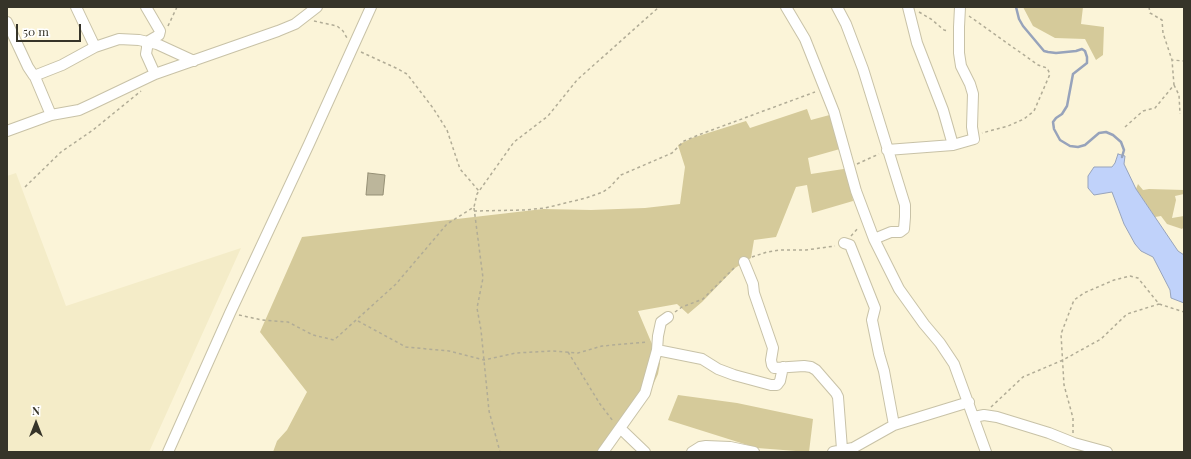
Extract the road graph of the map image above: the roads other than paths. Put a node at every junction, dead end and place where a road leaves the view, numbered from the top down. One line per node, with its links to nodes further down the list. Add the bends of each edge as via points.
1 (76, 7): 12 (street)
2 (146, 7): 11 (street, via 160,31 159,35)
3 (317, 7): 13 (street, via 295,24)
4 (371, 7): 31 (street)
5 (786, 7): 20 (street, via 805,39 834,112 856,192)
6 (837, 7): 19 (street, via 863,69)
7 (908, 8): 18 (street, via 917,43 943,110)
8 (960, 8): 18 (street, via 959,53 961,66 973,94 972,128 975,136 974,139)
9 (7, 22): 10 (street)
10 (10, 35): 15 (street)
11 (147, 42): 12 (street, via 119,39); 13 (street); 14 (street, via 146,54)
12 (95, 47): 15 (street)
13 (194, 61): 14 (street)
14 (155, 74): 16 (street, via 79,110)
15 (35, 77): 16 (street)
16 (51, 115): 17 (street)
17 (7, 131)
18 (952, 145): 19 (street)
19 (887, 150): 20 (street, via 905,205 906,217 904,230)
20 (874, 239): 26 (street, via 899,289 954,364)
21 (844, 243): 28 (street, via 850,245 875,308 872,320)
22 (744, 262): 25 (street, via 773,348 772,365 774,368)
23 (668, 316): 24 (street, via 662,322)
24 (658, 346): 25 (street, via 702,359 734,375 771,385 777,385 780,381); 29 (street, via 645,393)
25 (783, 367): 30 (street, via 811,367 836,393)
26 (969, 402): 27 (street); 28 (street)
27 (979, 416): 36 (street); 37 (street, via 997,417)
28 (894, 425): 30 (street, via 853,448)
29 (621, 429): 32 (street); 33 (street)
30 (838, 451)
31 (168, 452)
32 (603, 452)
33 (645, 452)
34 (692, 452): 35 (street, via 706,446)
35 (754, 452)
36 (986, 452)
37 (1107, 452)

